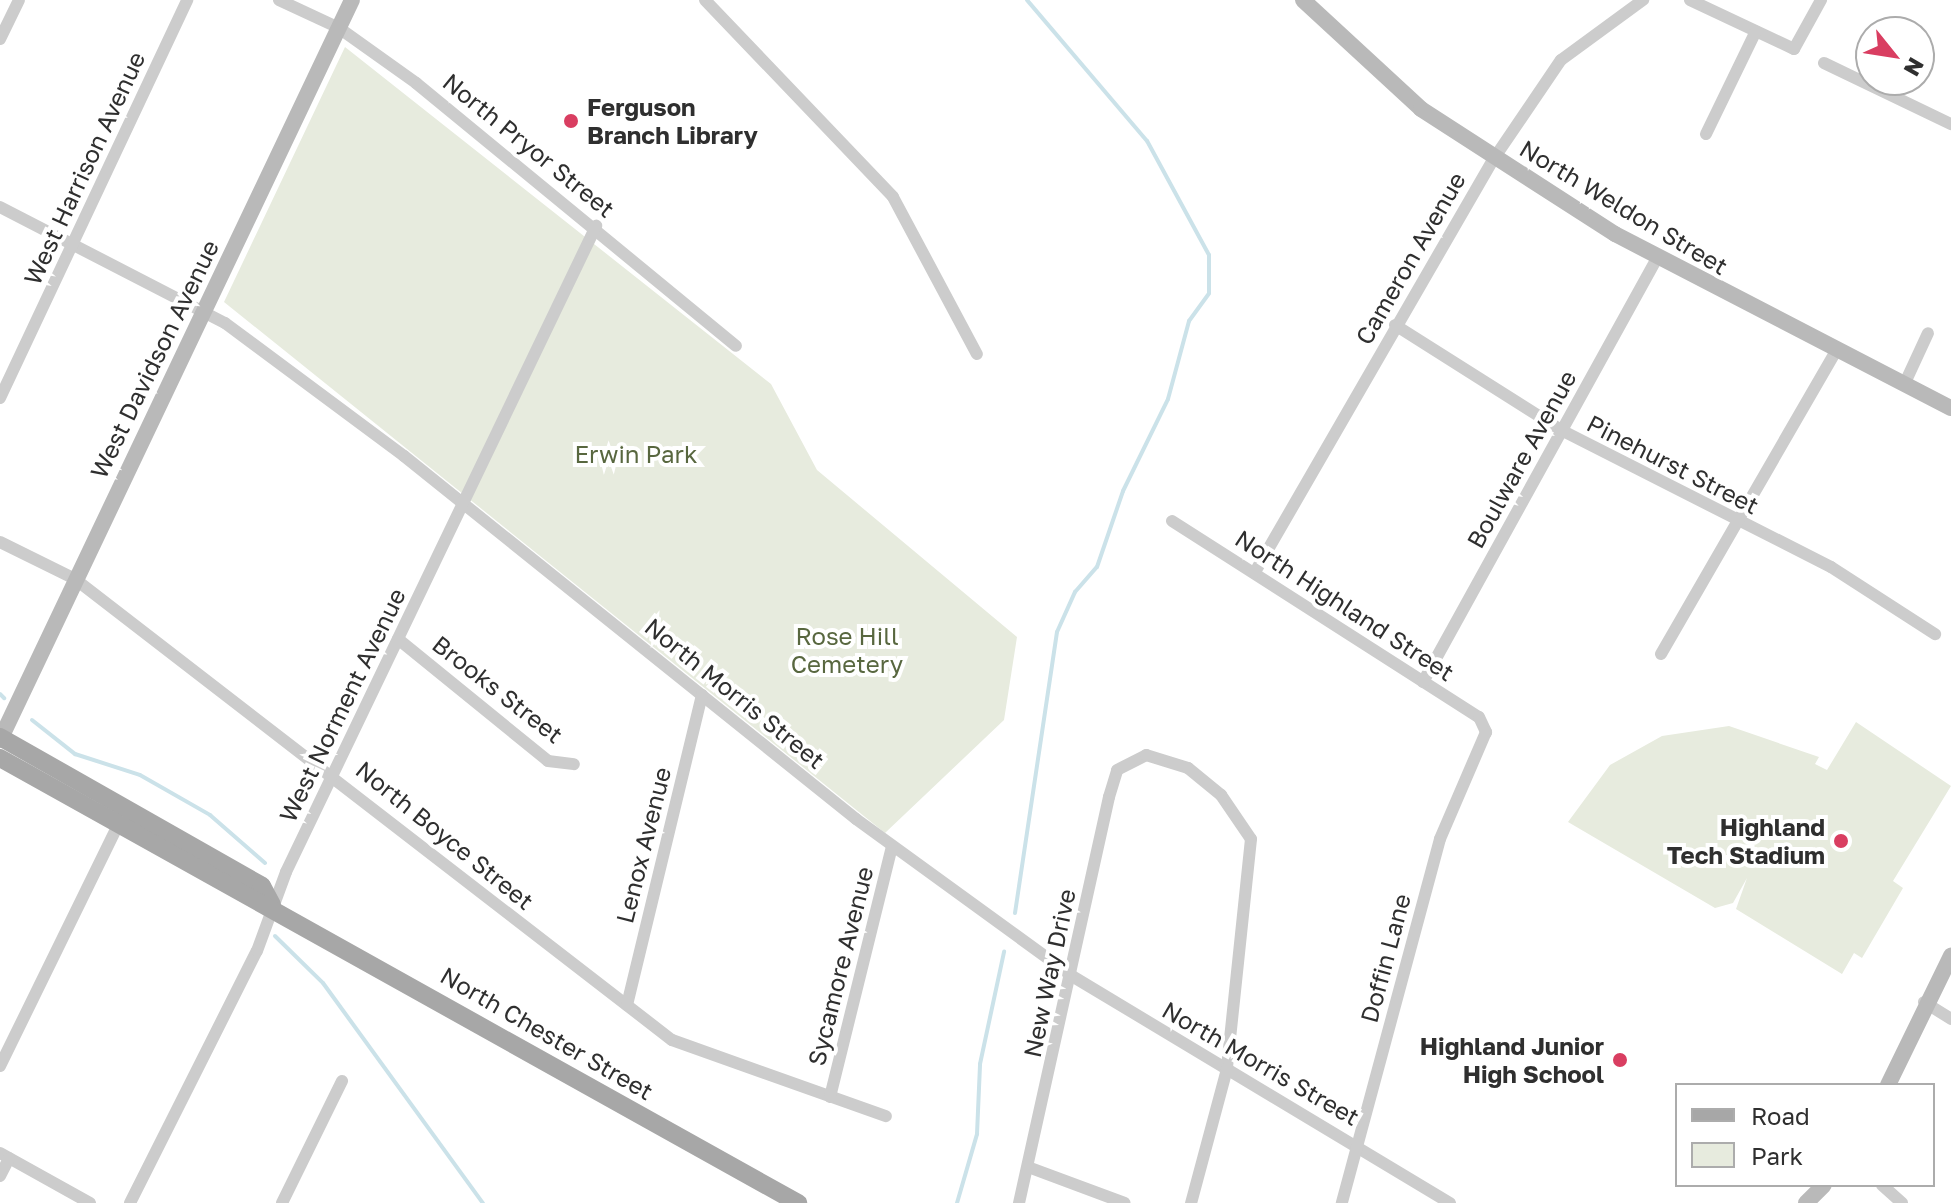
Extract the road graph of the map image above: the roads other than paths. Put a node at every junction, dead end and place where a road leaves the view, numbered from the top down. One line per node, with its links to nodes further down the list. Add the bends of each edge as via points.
1 (19, 0): 12 (street)
2 (187, 0): 19 (street, West Harrison Avenue)
3 (279, 0): 10 (street, North Pryor Street)
4 (352, 0): 10 (street, West Davidson Avenue)
5 (705, 0): 26 (street, via 893,197)
6 (1303, 0): 16 (street, North Weldon Street, via 1392,87)
7 (1643, 0): 16 (street, Cameron Avenue, via 1561,60)
8 (1690, 0): 11 (street)
9 (1821, 0): 11 (street, via 1794,49)
10 (339, 28): 18 (street, North Pryor Street); 21 (street, West Davidson Avenue)
11 (1756, 31): 15 (street)
12 (0, 39)
13 (1824, 63): 14 (street)
14 (1951, 124)
15 (1706, 134)
16 (1495, 157): 20 (street, North Weldon Street); 22 (street, Cameron Avenue)
17 (0, 207): 19 (street, North Morris Street)
18 (596, 226): 24 (street, North Pryor Street); 31 (street, West Norment Avenue)
19 (73, 242): 21 (street, North Morris Street); 28 (street, West Harrison Avenue)
20 (1657, 258): 25 (street, North Weldon Street); 30 (street, Boulware Avenue)
21 (204, 311): 31 (street, North Morris Street, via 299,375); 36 (street, West Davidson Avenue)
22 (1395, 325): 30 (street, Pinehurst Street); 35 (street, Cameron Avenue)
23 (1928, 333): 27 (street)
24 (736, 346)
25 (1836, 351): 27 (street, North Weldon Street); 33 (street)
26 (977, 354)
27 (1904, 385): 29 (street, North Weldon Street)
28 (0, 398)
29 (1951, 408)
30 (1561, 430): 33 (street, Pinehurst Street); 40 (street, Boulware Avenue)
31 (463, 505): 38 (street, West Norment Avenue); 41 (street, North Morris Street)
32 (1172, 521): 35 (street, North Highland Street)
33 (1737, 523): 37 (street, Pinehurst Street, via 1831,567); 39 (street)
34 (0, 542): 36 (street, North Boyce Street)
35 (1255, 572): 40 (street, North Highland Street)
36 (75, 579): 43 (street, West Davidson Avenue); 46 (street, North Boyce Street)
37 (1935, 634)
38 (398, 639): 45 (street, Brooks Street, via 548,761); 46 (street, West Norment Avenue)
39 (1661, 654)
40 (1423, 682): 42 (street, North Highland Street, via 1479,717)
41 (702, 695): 48 (street, North Morris Street); 53 (street, Lenox Avenue)
42 (1486, 732): 61 (street, Doffin Lane, via 1440,839)
43 (0, 739): 49 (main road, North Chester Street, via 262,886)
44 (0, 758): 47 (main road, North Chester Street)
45 (574, 764)
46 (334, 775): 49 (street, West Norment Avenue); 53 (street, North Boyce Street)
47 (116, 829): 49 (main road, North Chester Street, via 249,901); 55 (street)
48 (892, 847): 51 (street, North Morris Street); 59 (street, Sycamore Avenue)
49 (272, 905): 68 (street, West Norment Avenue, via 257,951); 70 (main road, North Chester Street)
50 (1951, 956): 52 (street)
51 (1072, 976): 56 (street, North Morris Street); 56 (street, New Way Drive, via 1117,770 1131,757 1146,755 1188,768 1247,826 1251,863); 63 (street, New Way Drive)
52 (1924, 1002): 54 (street); 58 (street)
53 (627, 1005): 59 (street, North Boyce Street, via 690,1049)
54 (1951, 1019)
55 (0, 1066)
56 (1227, 1069): 61 (street, North Morris Street); 73 (street)
57 (342, 1081): 69 (street)
58 (1889, 1083)
59 (830, 1097): 60 (street, North Boyce Street)
60 (886, 1116)
61 (1359, 1146): 74 (street, Doffin Lane); 75 (street, North Morris Street)
62 (4, 1155): 64 (street); 67 (street)
63 (1028, 1167): 71 (street, New Way Drive); 72 (street)
64 (0, 1176)
65 (1822, 1187): 76 (street)
66 (1884, 1187): 77 (street)
67 (90, 1203)
68 (130, 1203)
69 (282, 1203)
70 (798, 1203)
71 (1019, 1203)
72 (1125, 1203)
73 (1191, 1203)
74 (1342, 1203)
75 (1450, 1203)
76 (1806, 1203)
77 (1902, 1203)

